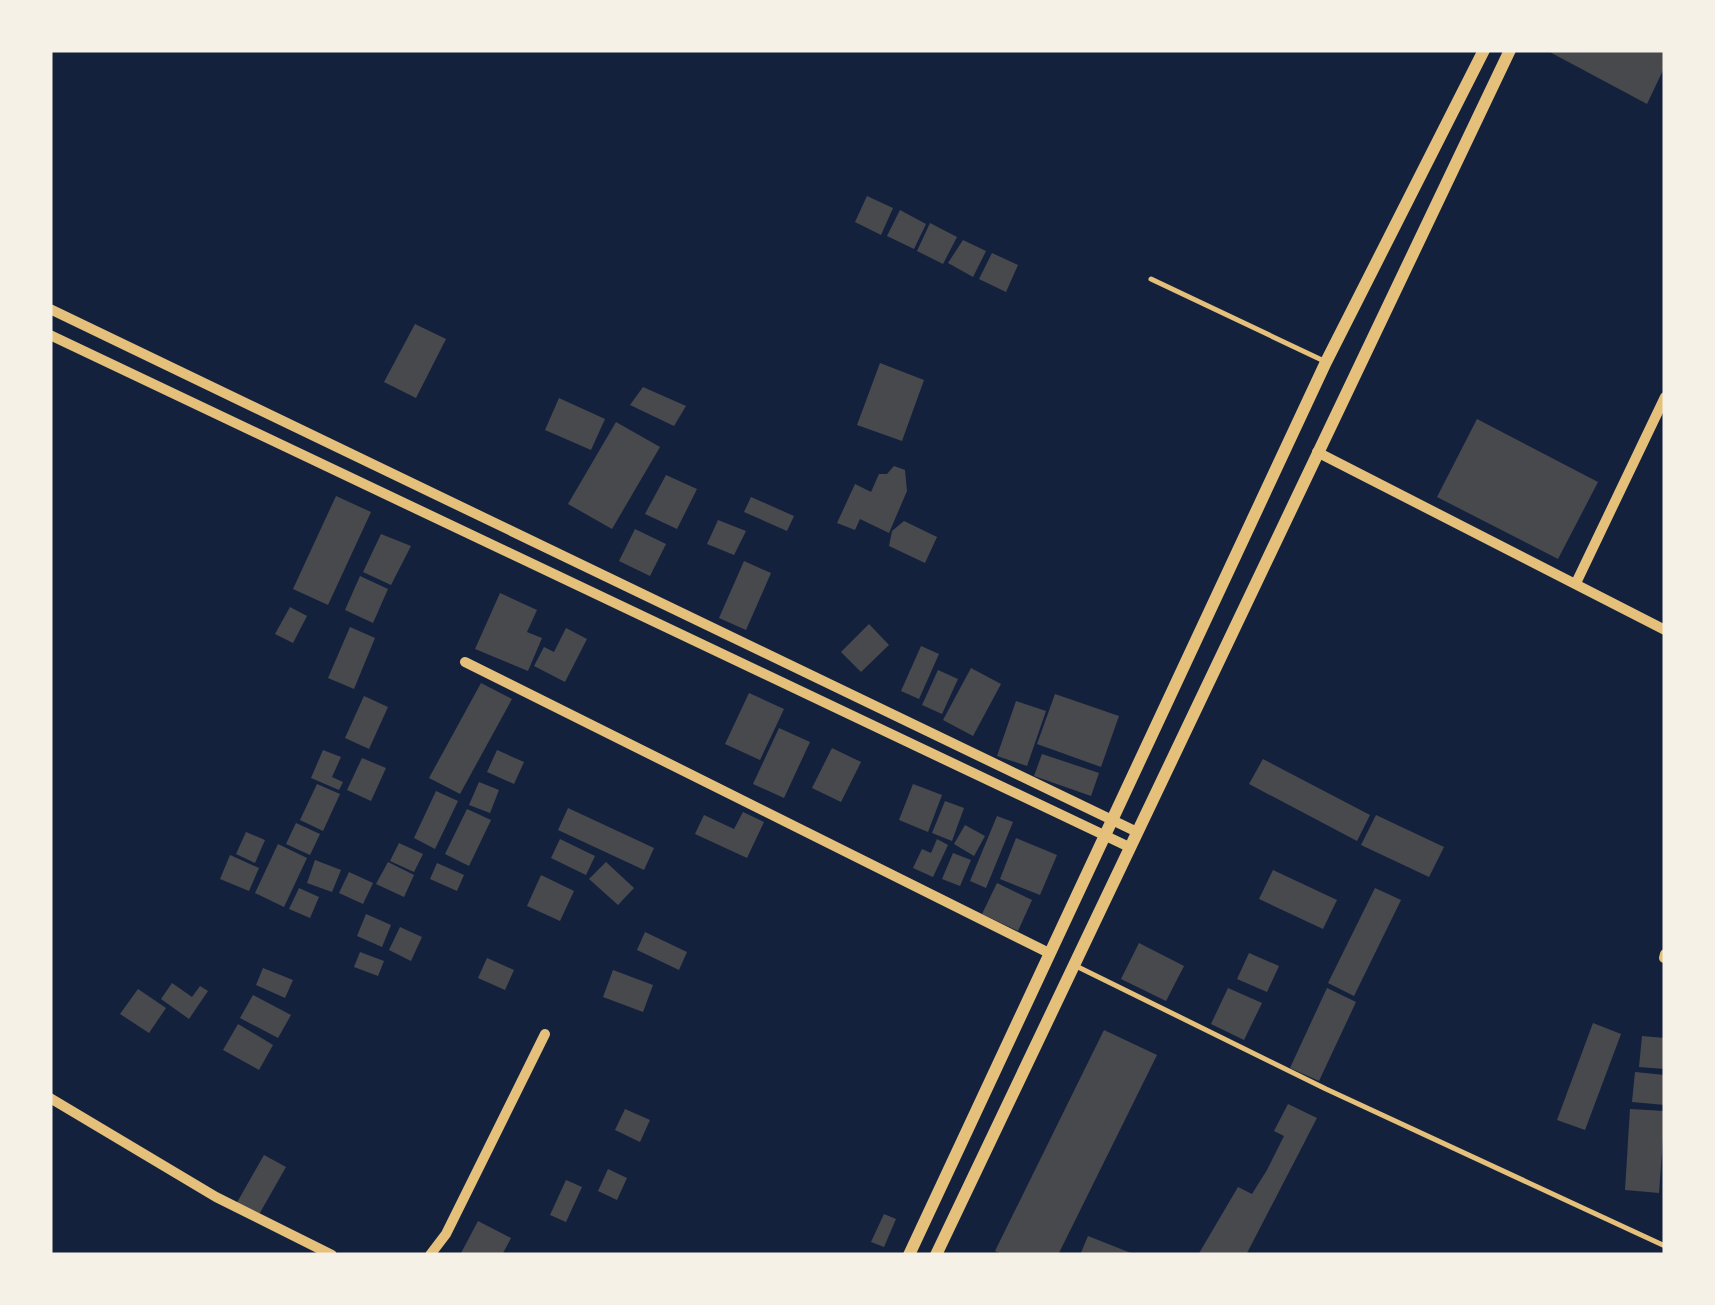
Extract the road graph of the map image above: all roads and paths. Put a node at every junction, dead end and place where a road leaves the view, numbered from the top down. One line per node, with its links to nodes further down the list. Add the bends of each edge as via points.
1 (1484, 50): 6 (street)
2 (1510, 50): 8 (street)
3 (1151, 279): 6 (lane)
4 (50, 309): 9 (street)
5 (50, 335): 10 (street)
6 (1326, 362): 14 (street)
7 (1665, 397): 11 (street)
8 (1317, 452): 11 (street); 15 (street)
9 (493, 523): 10 (street); 14 (street)
10 (484, 541): 16 (street)
11 (1576, 583): 12 (street)
12 (1665, 630)
13 (465, 662): 18 (street)
14 (1109, 819): 15 (street); 16 (street)
15 (1135, 830): 17 (street)
16 (1102, 835): 17 (street); 18 (street)
17 (1128, 846): 19 (street)
18 (1047, 952): 22 (street)
19 (1074, 965): 23 (street); 24 (lane)
20 (545, 1034): 26 (street)
21 (50, 1098): 25 (street, via 216,1197)
22 (957, 1159): 23 (street); 27 (street)
23 (978, 1169): 28 (street)
24 (1665, 1246)
25 (332, 1255)
26 (430, 1255)
27 (910, 1255)
28 (936, 1255)

